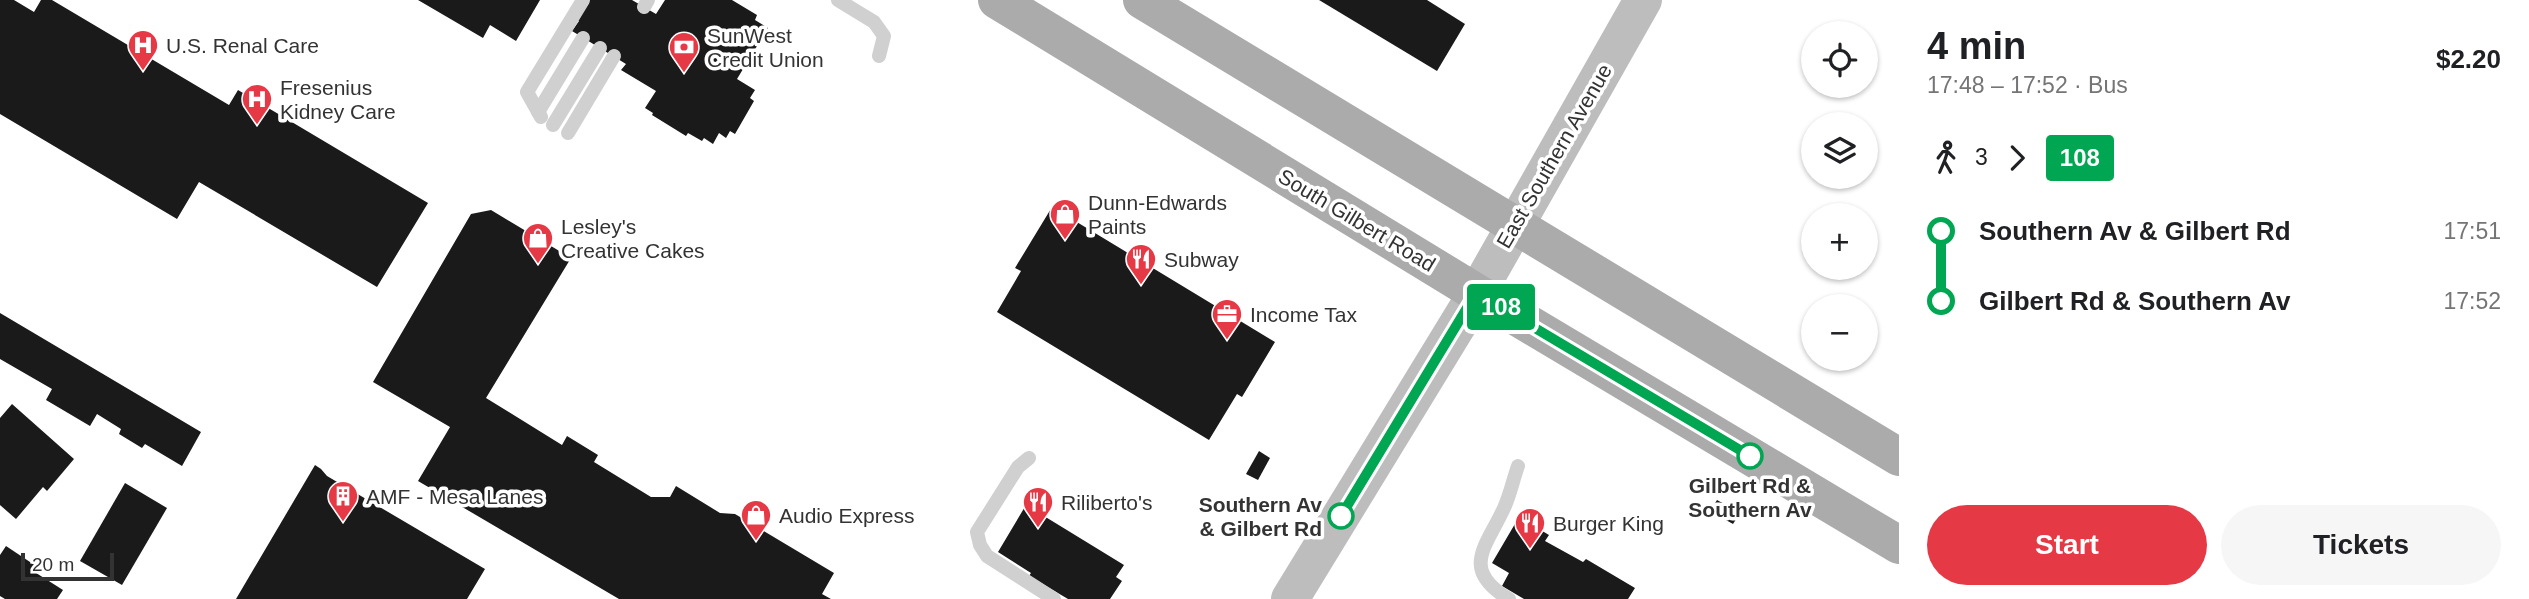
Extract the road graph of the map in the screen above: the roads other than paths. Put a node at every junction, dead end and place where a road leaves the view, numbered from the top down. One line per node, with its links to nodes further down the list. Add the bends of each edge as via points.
1 (583, 0): 10 (lane, via 527,92)
2 (838, 0): 9 (lane, via 874,22 884,36)
3 (997, 0): 13 (main road, South Gilbert Road)
4 (1142, 0): 12 (main road)
5 (1643, 0): 12 (main road, East Southern Avenue)
6 (583, 37): 10 (lane)
7 (600, 48): 10 (lane)
8 (614, 56): 11 (lane)
9 (878, 56)
10 (544, 118)
11 (568, 133)
12 (1515, 224): 13 (main road, East Southern Avenue); 14 (main road)
13 (1476, 293): 17 (main road, South Gilbert Road); 19 (main road, East Southern Avenue)
14 (1899, 457)
15 (1029, 458): 18 (lane, via 1017,467 977,532 987,556)
16 (1518, 466): 20 (lane, via 1482,550 1487,581)
17 (1899, 545)
18 (1054, 599)
19 (1290, 599)
20 (1509, 599)

